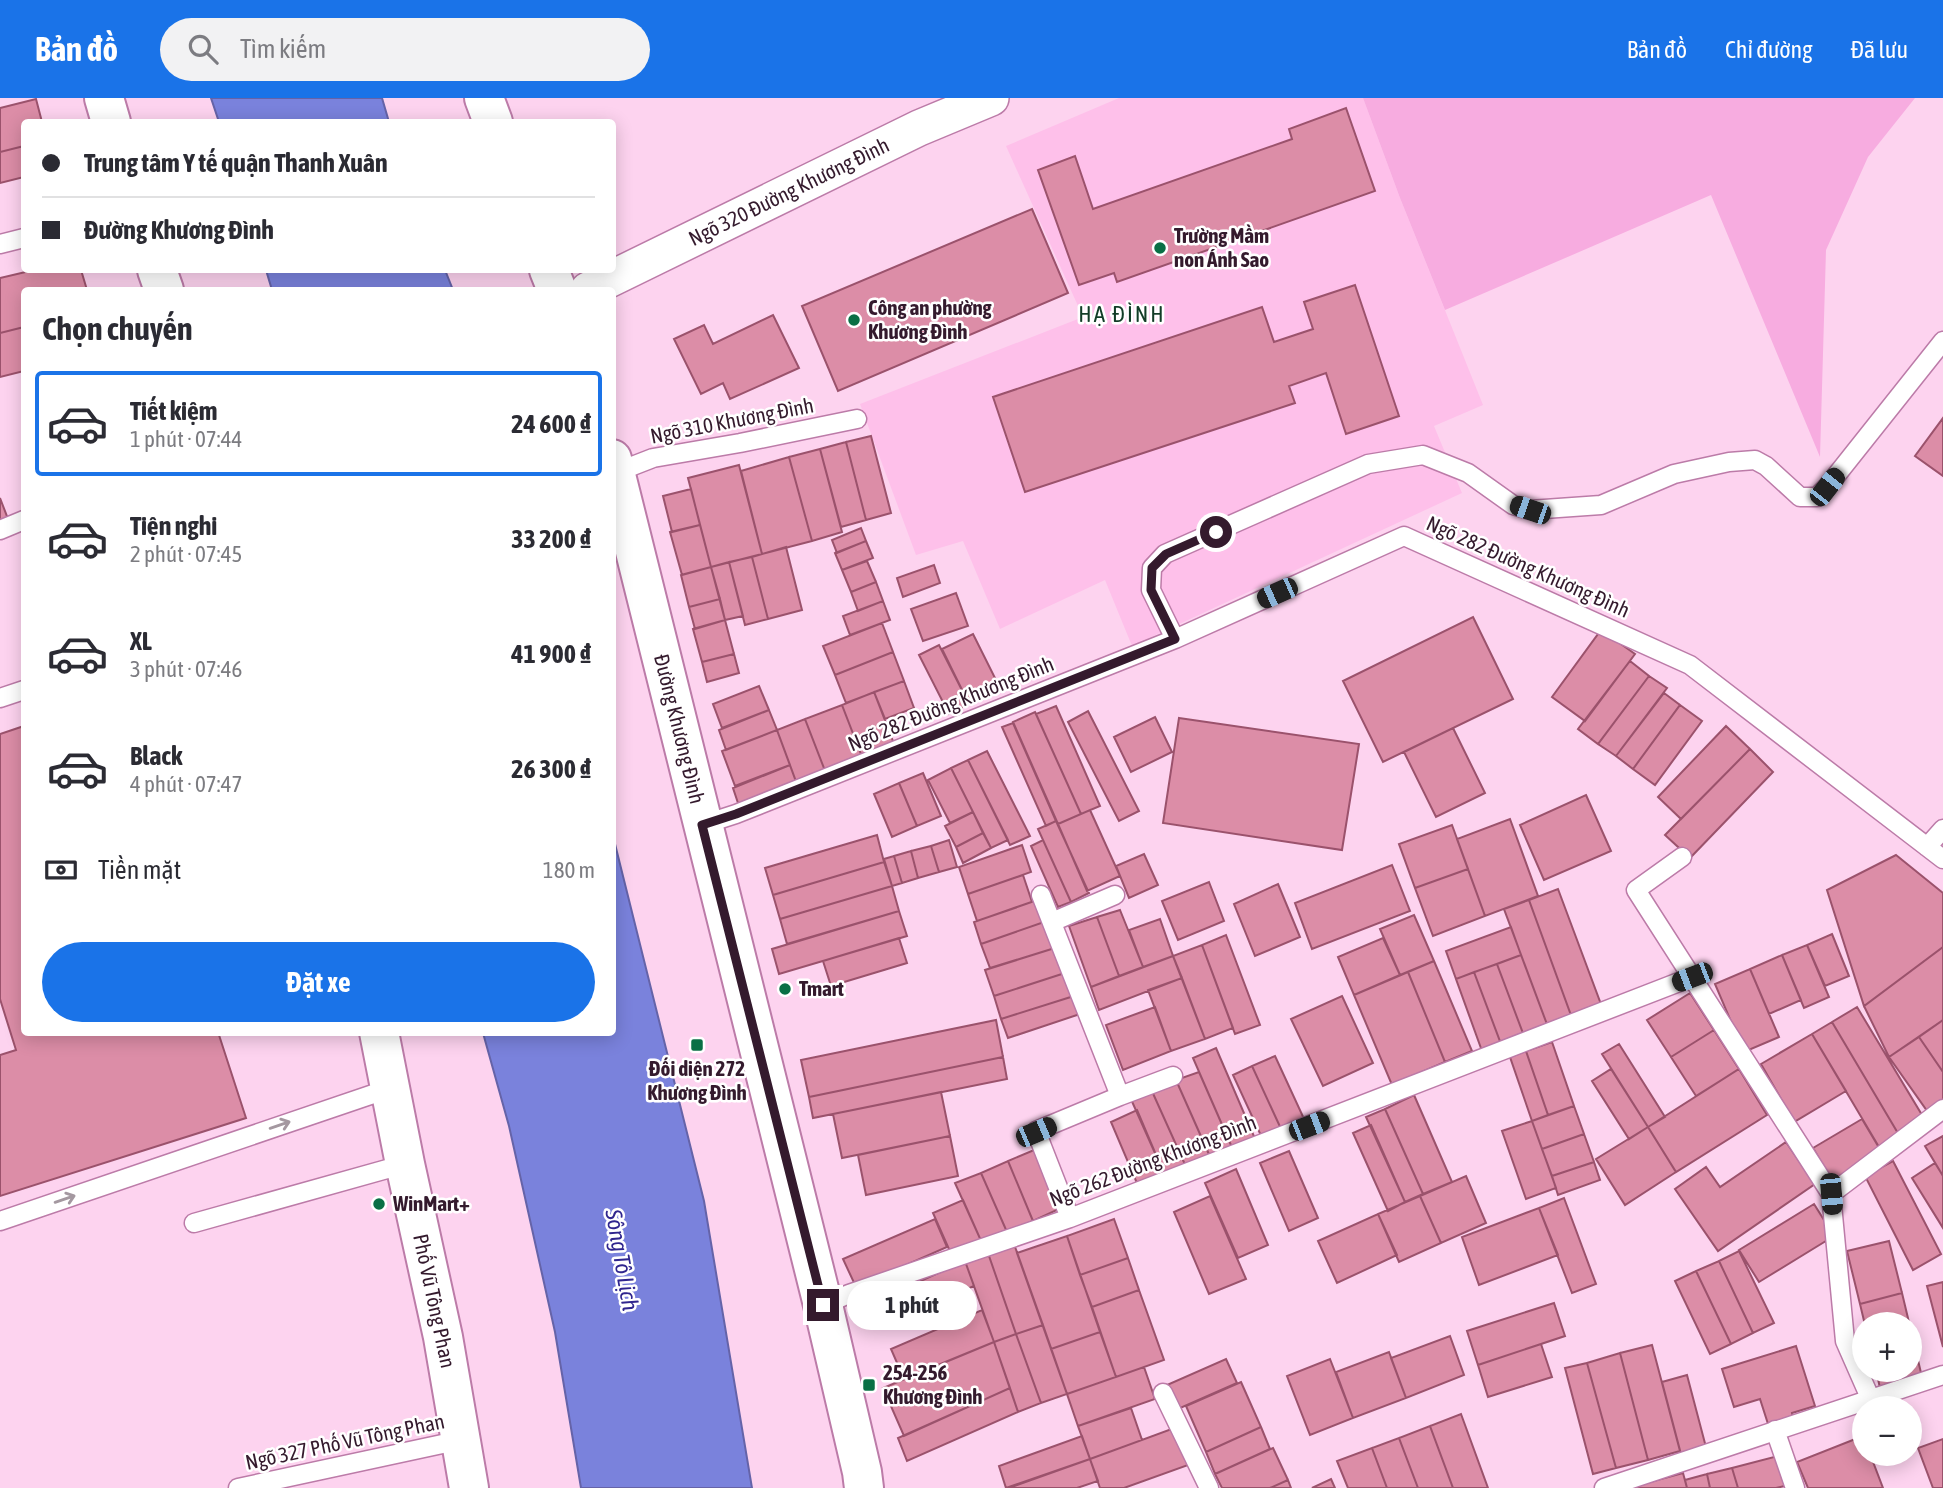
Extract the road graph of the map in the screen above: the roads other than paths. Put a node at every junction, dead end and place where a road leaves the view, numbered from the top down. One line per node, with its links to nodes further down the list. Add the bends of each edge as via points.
1 (104, 98): 4 (main road)
2 (484, 98): 5 (main road)
3 (991, 98): 8 (street, Ngõ 320 Đường Khương Đình, via 919,128)
4 (110, 119)
5 (492, 119)
6 (21, 240): 7 (lane)
7 (0, 244)
8 (594, 287)
9 (1943, 341): 15 (lane, via 1817,496 1800,497 1755,460 1674,474 1601,505 1530,510 1513,505 1468,473 1423,455 1368,464 1166,554 1152,568 1151,590)
10 (858, 419): 11 (lane, Ngõ 310 Khương Đình)
11 (616, 466)
12 (616, 470): 18 (main road, Đường Khương Đình)
13 (21, 521): 14 (lane)
14 (0, 530)
15 (1175, 639): 18 (lane, Ngõ 282 Đường Khương Đình); 20 (lane, Ngõ 282 Đường Khương Đình, via 1404,536 1690,665)
16 (21, 691): 17 (lane)
17 (0, 698)
18 (702, 825): 37 (main road, Đường Khương Đình)
19 (1943, 829): 20 (lane)
20 (1927, 847): 22 (lane, Ngõ 282 Đường Khương Đình)
21 (1682, 858): 26 (lane, via 1636,890)
22 (1943, 859)
23 (1041, 895): 25 (lane)
24 (1115, 895): 25 (lane)
25 (1052, 922): 30 (lane)
26 (1692, 977): 33 (lane); 34 (lane, Ngõ 262 Đường Khương Đình)
27 (380, 1036): 29 (main road, Phố Vũ Tông Phan)
28 (1173, 1076): 30 (lane)
29 (391, 1088): 32 (main road, Phố Vũ Tông Phan); 35 (lane, one-way to 29)
30 (1120, 1096): 34 (lane, via 1036,1132)
31 (1943, 1109): 33 (lane)
32 (405, 1164): 36 (lane); 44 (main road, Phố Vũ Tông Phan)
33 (1831, 1194): 40 (lane, via 1845,1341)
34 (1070, 1218): 37 (lane, Ngõ 262 Đường Khương Đình)
35 (0, 1221)
36 (194, 1223)
37 (823, 1305): 47 (main road, Đường Khương Đình)
38 (1943, 1375): 41 (lane)
39 (1163, 1393): 48 (lane)
40 (1870, 1396)
41 (1880, 1396)
42 (1852, 1405): 43 (lane)
43 (1775, 1430): 49 (lane); 50 (lane)
44 (461, 1440): 45 (lane, Ngõ 327 Phố Vũ Tông Phan); 46 (main road, Phố Vũ Tông Phan)
45 (238, 1488)
46 (469, 1488)
47 (864, 1488)
48 (1209, 1488)
49 (1604, 1488)
50 (1795, 1488)

